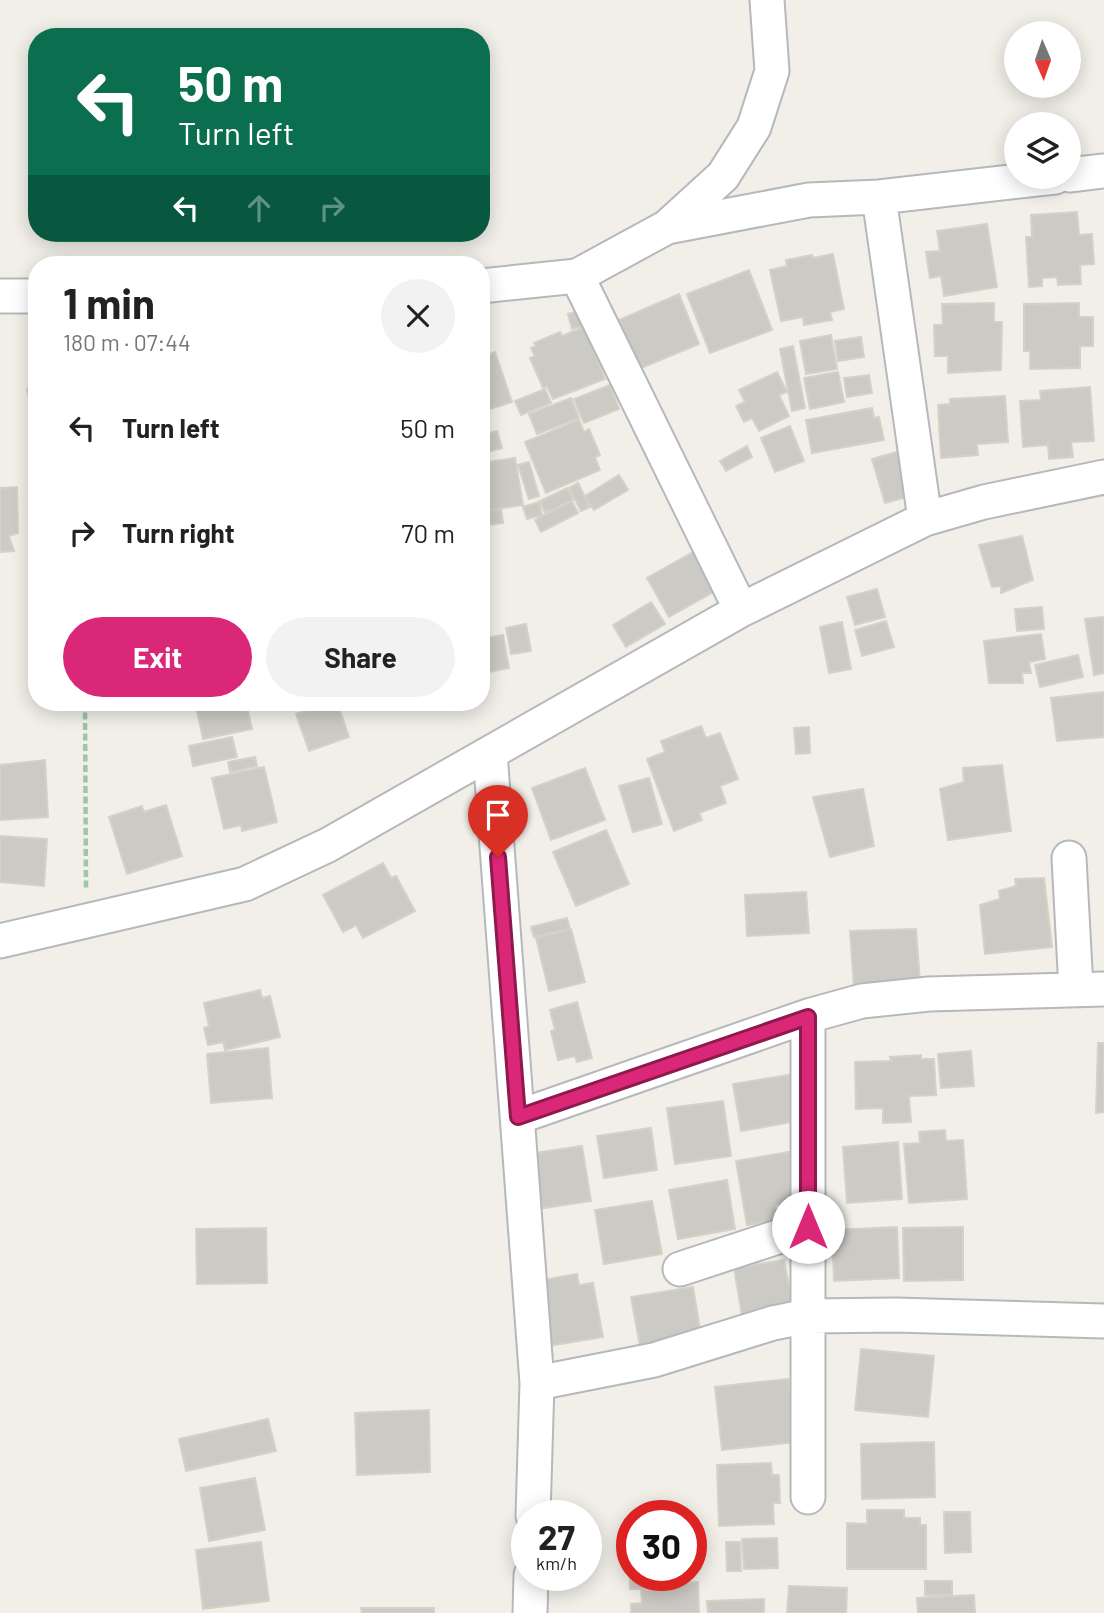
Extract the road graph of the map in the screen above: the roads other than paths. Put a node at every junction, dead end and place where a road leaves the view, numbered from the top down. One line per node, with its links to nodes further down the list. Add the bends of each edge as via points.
1 (767, 0): 6 (street, via 772,71 754,127 723,176)
2 (1104, 171): 3 (street)
3 (1081, 174)
4 (1004, 183): 5 (street)
5 (879, 197): 6 (street, via 809,200); 12 (street)
6 (667, 227): 7 (street)
7 (578, 276): 8 (street); 13 (street)
8 (490, 285)
9 (0, 296): 10 (street)
10 (28, 296)
11 (1104, 477): 12 (street)
12 (925, 519): 13 (street)
13 (741, 610): 14 (street)
14 (490, 752): 16 (street, via 328,845 244,884); 19 (street)
15 (1069, 858): 17 (street)
16 (0, 941)
17 (1090, 989): 18 (street, via 929,994 862,1002)
18 (808, 1017): 19 (street); 20 (street)
19 (518, 1117): 24 (street)
20 (808, 1227): 21 (street); 22 (street)
21 (680, 1269)
22 (808, 1316): 23 (street); 24 (street, via 654,1360); 25 (street)
23 (1104, 1321)
24 (537, 1383): 26 (street)
25 (808, 1497)
26 (533, 1500)
27 (531, 1591): 28 (street)
28 (530, 1613)

